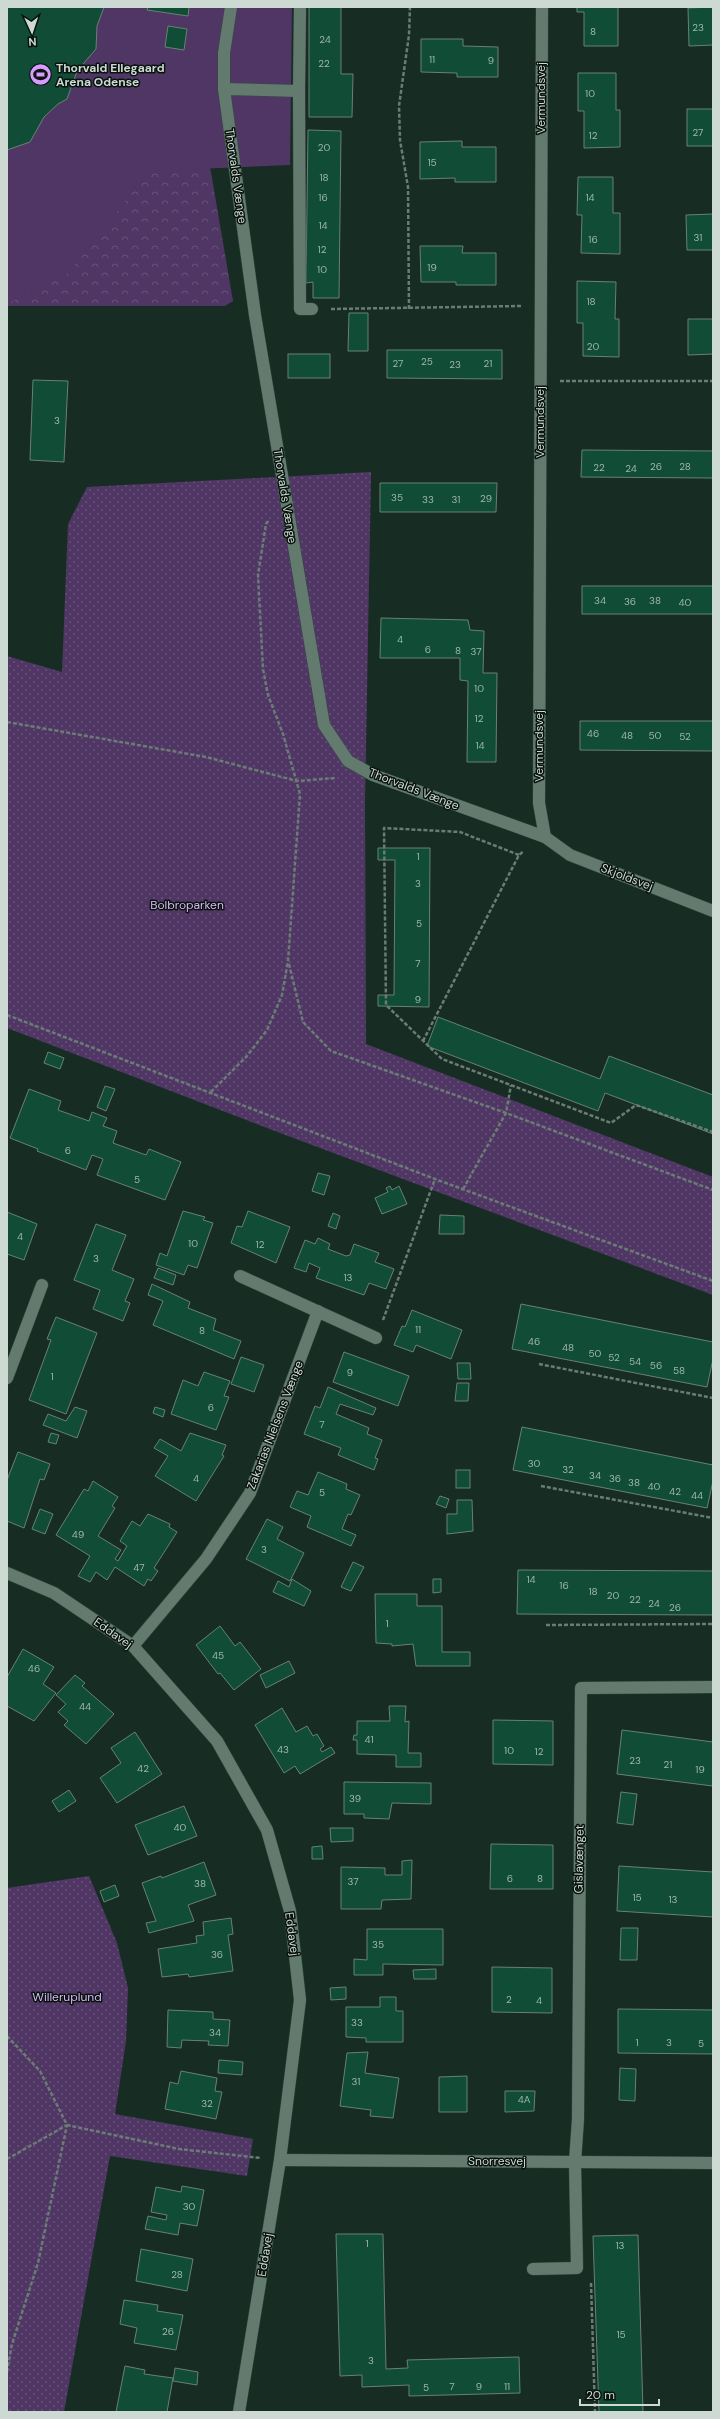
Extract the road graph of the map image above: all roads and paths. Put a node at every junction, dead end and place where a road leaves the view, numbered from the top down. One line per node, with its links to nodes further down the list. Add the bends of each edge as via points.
1 (231, 7): 5 (street, Thorvalds Vænge, via 224,53)
2 (300, 7): 6 (street)
3 (410, 7): 9 (path, via 409,35 399,106 400,140 408,187)
4 (542, 7): 7 (street, Vermundsvej)
5 (224, 89): 6 (street); 12 (street, Thorvalds Vænge, via 255,316)
6 (299, 91): 8 (street, via 300,309)
7 (539, 306): 9 (path); 10 (street, Vermundsvej)
8 (312, 309): 9 (path)
9 (409, 309)
10 (540, 381): 11 (path); 15 (street, Vermundsvej, via 539,803)
11 (713, 381)
12 (288, 511): 14 (path, via 272,516 266,524 258,575 258,593 263,669 268,695); 15 (street, Thorvalds Vænge, via 324,725 348,761 373,775)
13 (7, 722): 14 (path, via 206,757)
14 (297, 781): 18 (path, via 300,809)
15 (545, 838): 16 (path); 17 (street, Skjoldsvej, via 570,855)
16 (519, 855): 20 (path); 20 (path, via 460,832 384,828 386,1005)
17 (713, 911)
18 (288, 962): 22 (path, via 282,995 267,1030 248,1056); 23 (path, via 302,1022 332,1051)
19 (7, 1015): 22 (path)
20 (423, 1041): 21 (path, via 442,1059)
21 (511, 1085): 23 (path); 24 (path, via 611,1123 636,1105)
22 (211, 1092): 25 (path)
23 (506, 1113): 26 (path); 27 (path)
24 (713, 1132)
25 (434, 1179): 26 (path); 32 (path)
26 (463, 1189): 29 (path)
27 (713, 1190)
28 (240, 1276): 31 (street)
29 (713, 1281)
30 (42, 1285): 34 (street)
31 (318, 1311): 32 (street); 41 (street, Zakarias Nielsens Vænge, via 250,1493 206,1559)
32 (376, 1338)
33 (539, 1364): 35 (path)
34 (7, 1378)
35 (713, 1398)
36 (541, 1486): 37 (path)
37 (713, 1518)
38 (7, 1573): 41 (street, Eddavej, via 54,1593)
39 (713, 1624): 40 (path)
40 (546, 1625)
41 (133, 1646): 46 (street, Eddavej, via 217,1741 269,1838 290,1912 300,2000)
42 (713, 1687): 47 (street, Gislavænget, via 581,1688 578,2119)
43 (7, 2036): 44 (path, via 40,2070)
44 (67, 2125): 45 (path); 46 (path, via 179,2148); 51 (path, via 38,2263 12,2344)
45 (7, 2159)
46 (280, 2160): 47 (street, Snorresvej); 52 (street, Eddavej)
47 (575, 2162): 48 (street, Snorresvej); 49 (street, via 577,2268)
48 (713, 2163)
49 (533, 2269)
50 (591, 2279): 53 (path)
51 (7, 2372)
52 (239, 2412)
53 (595, 2412)

